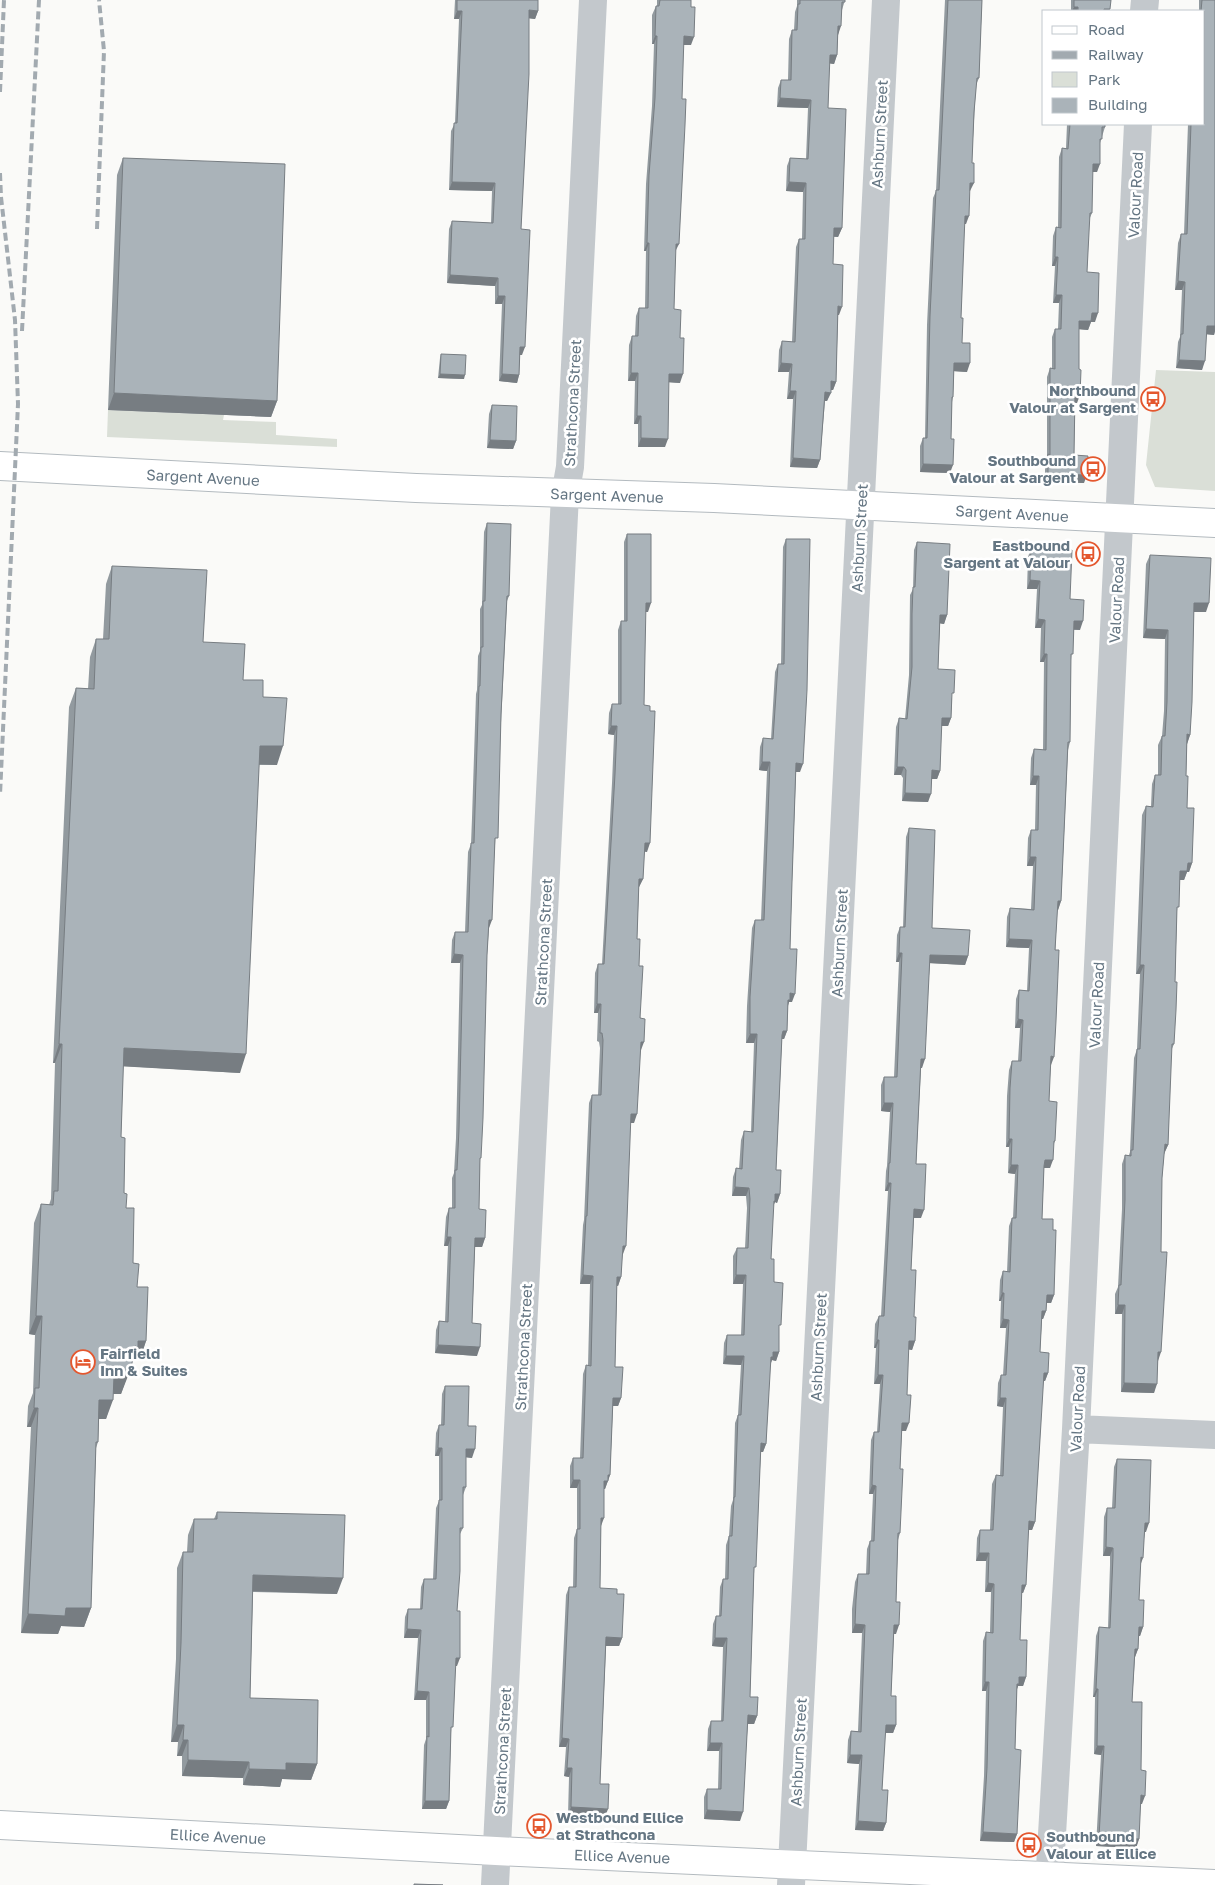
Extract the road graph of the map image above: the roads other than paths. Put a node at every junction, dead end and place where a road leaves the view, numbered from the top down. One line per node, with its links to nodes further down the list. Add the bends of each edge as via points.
1 (592, 0): 5 (street, Strathcona Street, via 570,466)
2 (886, 0): 6 (street, Ashburn Street)
3 (1138, 125): 7 (street, Valour Road)
4 (0, 466): 5 (main road, Sargent Avenue)
5 (565, 495): 6 (main road, Sargent Avenue); 12 (street, Strathcona Street)
6 (860, 505): 7 (main road, Sargent Avenue); 13 (street, Ashburn Street)
7 (1120, 519): 8 (main road, Sargent Avenue); 9 (street, Valour Road)
8 (1215, 523)
9 (1076, 1429): 10 (street); 14 (street, Valour Road)
10 (1215, 1435)
11 (0, 1825): 12 (main road, Ellice Avenue)
12 (496, 1851): 13 (main road, Ellice Avenue); 16 (street, Strathcona Street)
13 (791, 1874): 14 (main road, Ellice Avenue)
14 (1049, 1881): 15 (main road, Ellice Avenue)
15 (1215, 1884)
16 (495, 1885)

